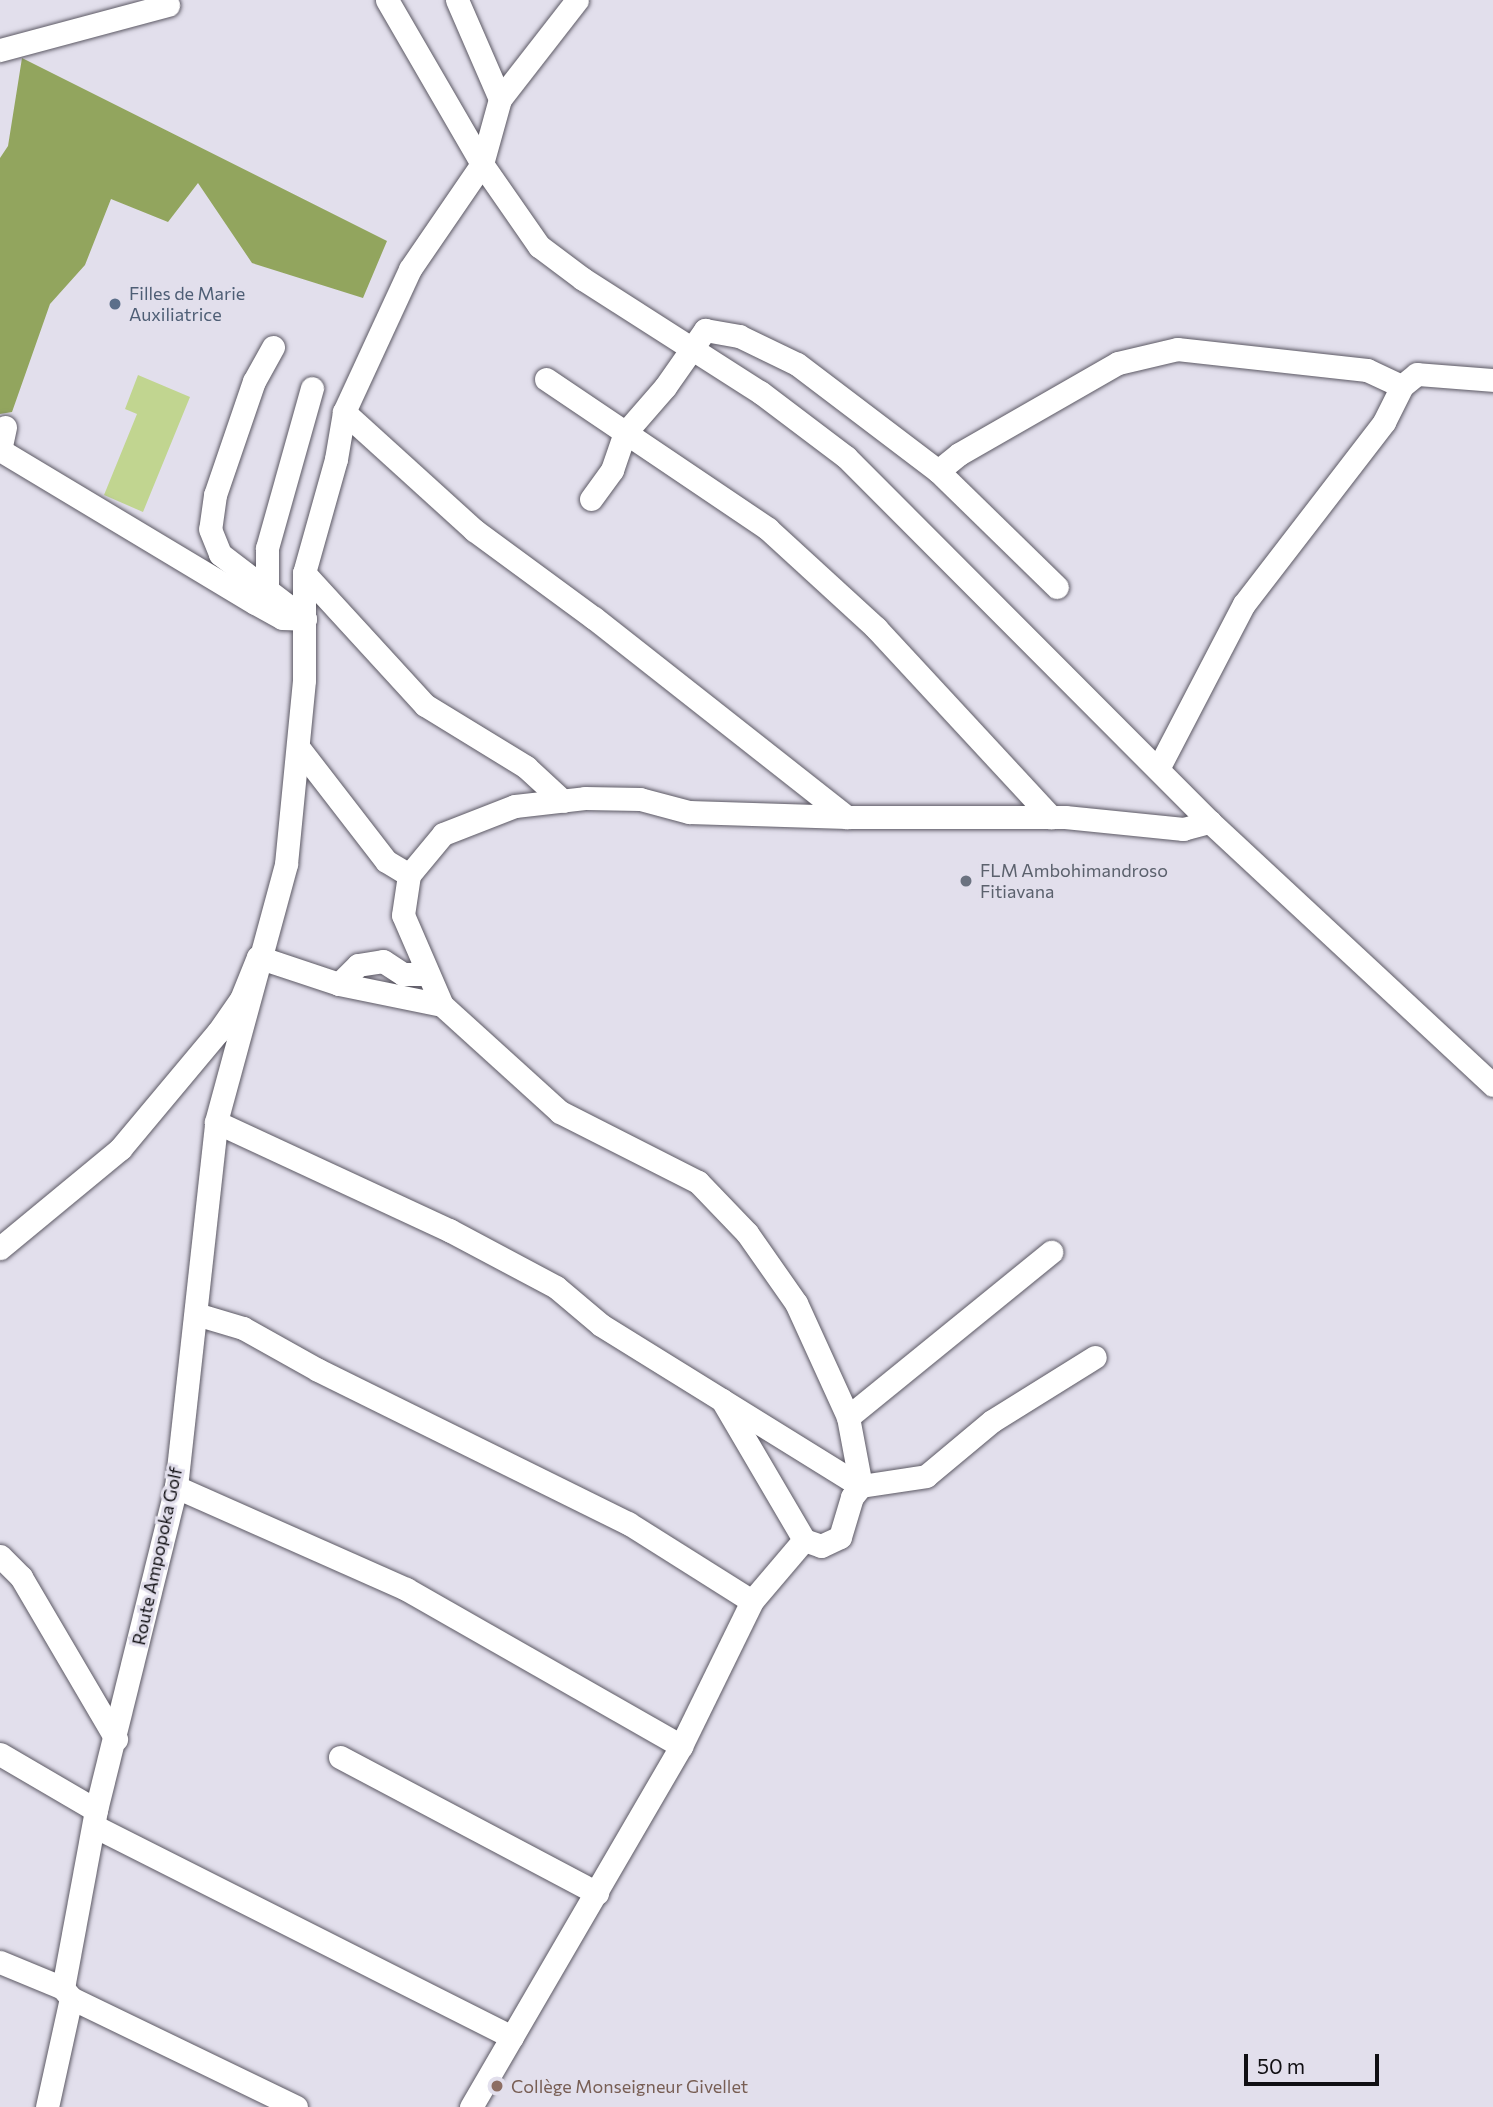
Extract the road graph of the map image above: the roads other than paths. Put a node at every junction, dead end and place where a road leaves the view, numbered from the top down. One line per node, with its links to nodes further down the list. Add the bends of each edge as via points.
1 (387, 0): 7 (street)
2 (457, 0): 6 (street)
3 (577, 0): 6 (street)
4 (167, 5): 5 (street)
5 (0, 50)
6 (500, 99): 7 (street)
7 (482, 163): 9 (street, via 539,246); 14 (street, via 410,270)
8 (273, 347): 20 (street, via 254,381 215,495 210,529 220,554)
9 (693, 347): 16 (street); 17 (street, via 705,330 739,336 797,364); 24 (street, via 846,457)
10 (546, 379): 16 (street)
11 (1493, 380): 12 (street, via 1417,374)
12 (1402, 386): 17 (street, via 1367,370 1164,351 1118,363); 24 (street, via 1384,422 1244,604)
13 (312, 388): 20 (street, via 267,548)
14 (344, 412): 19 (street, via 337,459); 26 (street, via 398,456 474,530)
15 (5, 427): 22 (street, via 0,450 254,603 282,618)
16 (625, 433): 18 (street, via 612,470); 27 (street, via 768,529 885,637)
17 (937, 471): 21 (street)
18 (591, 499)
19 (304, 573): 22 (street); 25 (street, via 425,705 526,767)
20 (267, 587): 22 (street)
21 (1057, 587)
22 (305, 620): 23 (street)
23 (298, 747): 29 (street, via 386,861); 30 (street, via 286,864)
24 (1159, 767): 28 (street)
25 (563, 801): 26 (street, via 640,799 689,812); 29 (street, via 514,806 443,834)
26 (847, 817): 27 (street)
27 (1051, 817): 28 (street, via 1182,830)
28 (1210, 822): 34 (street)
29 (409, 875): 31 (street, via 403,915)
30 (258, 957): 32 (street); 35 (street, Route Ampopoka Golf); 36 (street, via 241,999 218,1032 120,1149)
31 (423, 962): 32 (street, via 421,974 403,974 383,961 358,965); 33 (street)
32 (339, 984): 33 (street)
33 (442, 1005): 41 (street, via 560,1112 698,1182 747,1233 796,1303)
34 (1493, 1085)
35 (216, 1122): 38 (street, Route Ampopoka Golf); 40 (street, via 449,1230 556,1287 601,1325)
36 (0, 1248)
37 (1051, 1252): 41 (street)
38 (196, 1314): 43 (street, Route Ampopoka Golf); 46 (street, via 243,1328 318,1370 628,1523)
39 (1095, 1357): 42 (street, via 992,1421 926,1476)
40 (722, 1400): 42 (street); 44 (street)
41 (848, 1417): 42 (street)
42 (861, 1486): 44 (street, via 852,1497 840,1537 821,1546)
43 (176, 1487): 47 (street, Route Ampopoka Golf); 48 (street, via 406,1589)
44 (804, 1540): 46 (street)
45 (0, 1556): 47 (street, via 21,1577)
46 (752, 1601): 48 (street)
47 (116, 1740): 51 (street, Route Ampopoka Golf)
48 (681, 1746): 52 (street)
49 (0, 1754): 51 (street)
50 (340, 1757): 52 (street)
51 (96, 1819): 54 (street, Route Ampopoka Golf); 55 (street)
52 (597, 1893): 55 (street)
53 (0, 1962): 54 (street)
54 (67, 1993): 56 (street, Route Ampopoka Golf); 57 (street)
55 (512, 2037): 58 (street)
56 (47, 2107)
57 (296, 2107)
58 (471, 2107)

